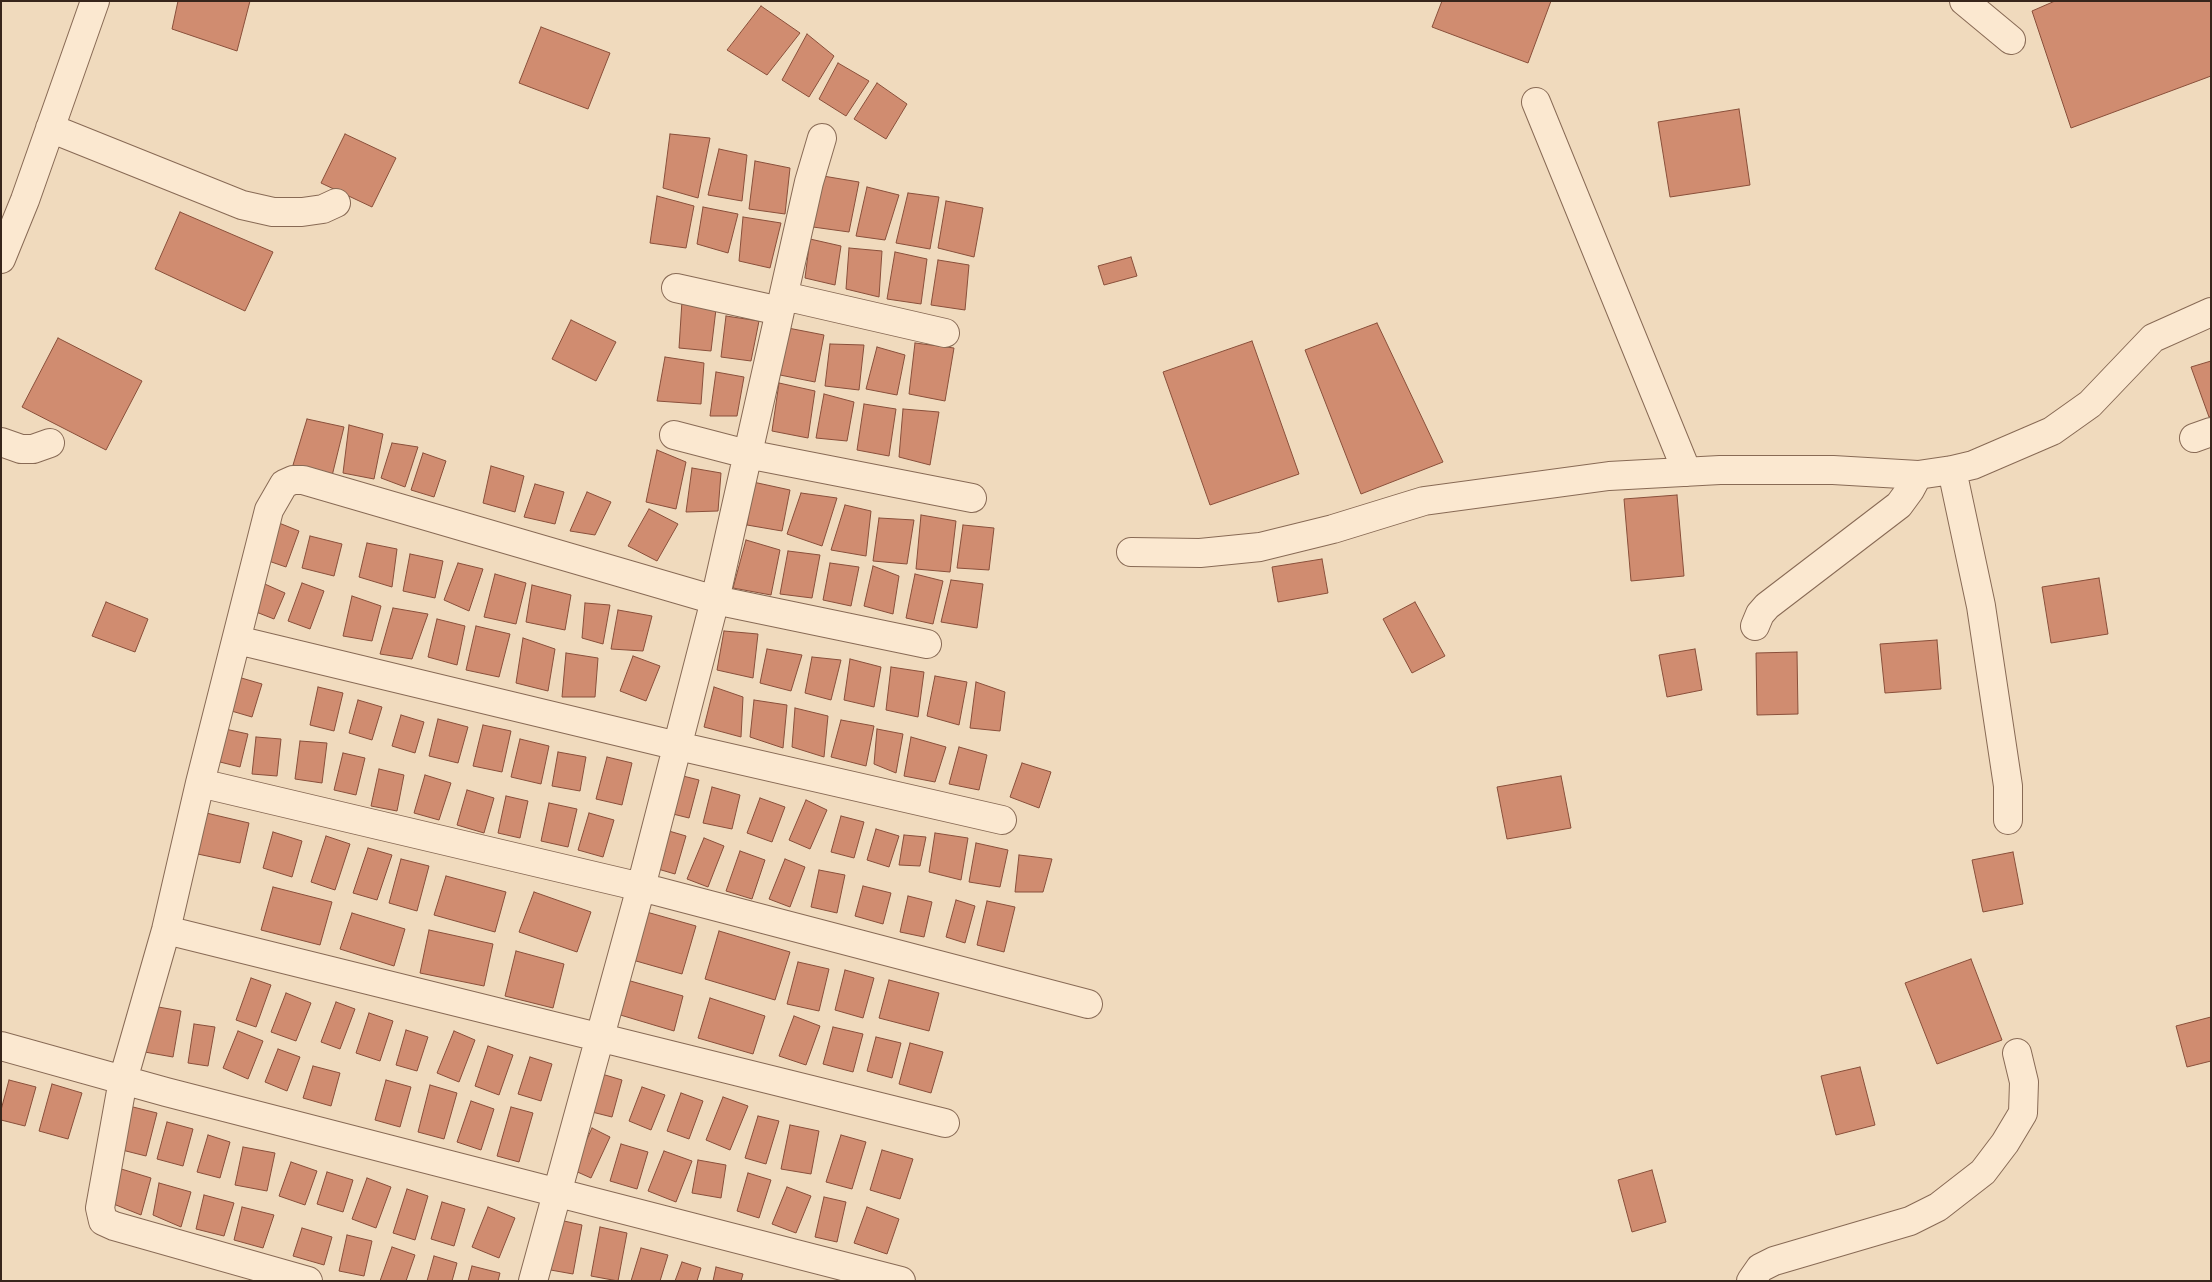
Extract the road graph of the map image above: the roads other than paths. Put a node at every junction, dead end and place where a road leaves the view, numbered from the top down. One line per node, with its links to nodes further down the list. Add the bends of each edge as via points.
1 (95, 1): 5 (street)
2 (1964, 1): 3 (street)
3 (2011, 40)
4 (1536, 102): 18 (street)
5 (50, 128): 7 (street, via 242,205 273,212 302,212); 8 (street)
6 (822, 138): 10 (street)
7 (336, 203)
8 (1, 259)
9 (676, 288): 10 (street)
10 (782, 304): 12 (street); 16 (street)
11 (2211, 312): 17 (street, via 2153,338 2090,404 2052,431 1973,465)
12 (945, 333)
13 (674, 435): 16 (street)
14 (1, 442): 15 (street, via 21,449)
15 (50, 443)
16 (747, 454): 20 (street); 22 (street)
17 (1952, 470): 19 (street); 29 (street, via 1981,606 2008,786)
18 (1687, 472): 19 (street, via 1833,470); 21 (street, via 1558,482 1424,501 1260,547 1200,553)
19 (1918, 475): 23 (street, via 1899,505 1767,606)
20 (972, 498)
21 (1131, 552)
22 (715, 600): 24 (street, via 303,480 293,480 284,484 268,510); 25 (street); 26 (street)
23 (1755, 626)
24 (237, 640): 26 (street); 27 (street)
25 (926, 644)
26 (678, 746): 28 (street); 30 (street)
27 (200, 783): 30 (street); 31 (street)
28 (1002, 820)
29 (2008, 820)
30 (641, 886): 32 (street); 33 (street)
31 (166, 930): 33 (street); 36 (street)
32 (1088, 1004)
33 (600, 1036): 37 (street); 38 (street)
34 (1, 1046): 36 (street)
35 (2017, 1053): 42 (street, via 2024,1082 2023,1113 1983,1172 1938,1207 1910,1221 1774,1261 1760,1268)
36 (123, 1080): 38 (street); 39 (street, via 100,1208 103,1221)
37 (944, 1123)
38 (556, 1191): 40 (street); 41 (street)
39 (308, 1281)
40 (533, 1281)
41 (901, 1281)
42 (1751, 1281)

